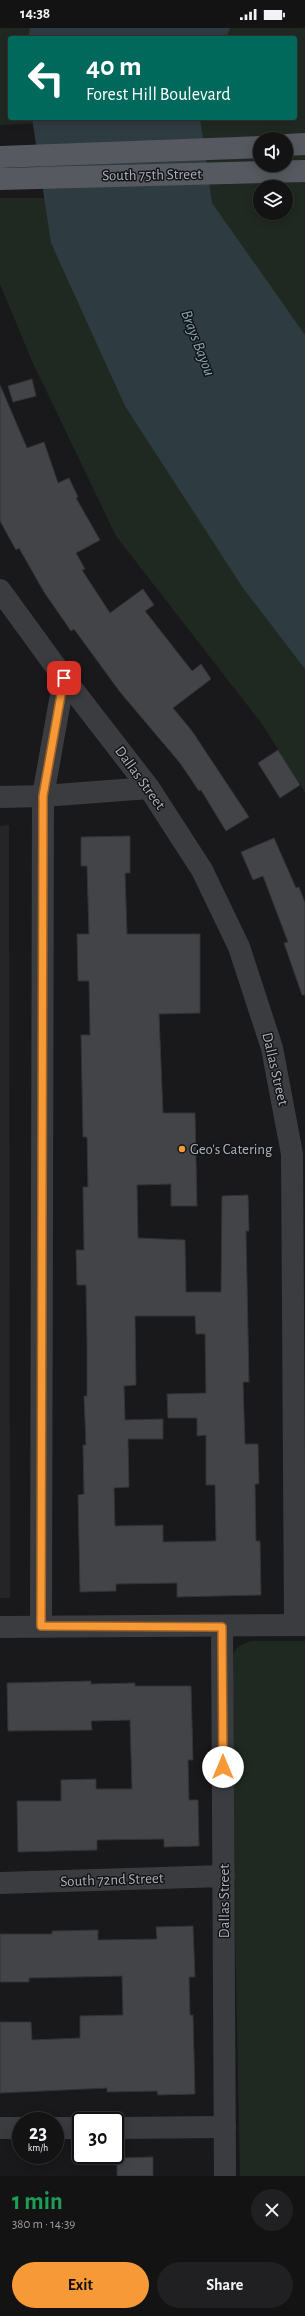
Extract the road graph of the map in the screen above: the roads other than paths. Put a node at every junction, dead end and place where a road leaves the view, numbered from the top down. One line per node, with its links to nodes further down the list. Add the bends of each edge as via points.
1 (305, 144): 2 (main road)
2 (293, 145)
3 (253, 147): 4 (main road, South 75th Street)
4 (0, 157)
5 (305, 171): 6 (main road, South 75th Street)
6 (0, 179)
7 (0, 590): 8 (street, Dallas Street)
8 (64, 678): 9 (street, Dallas Street); 10 (street)
9 (149, 788): 10 (street); 12 (street, Dallas Street, via 202,870 239,947 272,1048 292,1154)
10 (43, 796): 11 (street); 13 (street)
11 (0, 797)
12 (300, 1625): 15 (street)
13 (41, 1626): 14 (street); 15 (street)
14 (0, 1627)
15 (222, 1627): 16 (street, Dallas Street)
16 (224, 1876): 17 (street, South 72nd Street); 18 (street, Dallas Street)
17 (0, 1883)
18 (225, 2127): 21 (street); 22 (street, Dallas Street)
19 (0, 2128): 20 (street)
20 (12, 2128)
21 (124, 2128)
22 (225, 2176)

